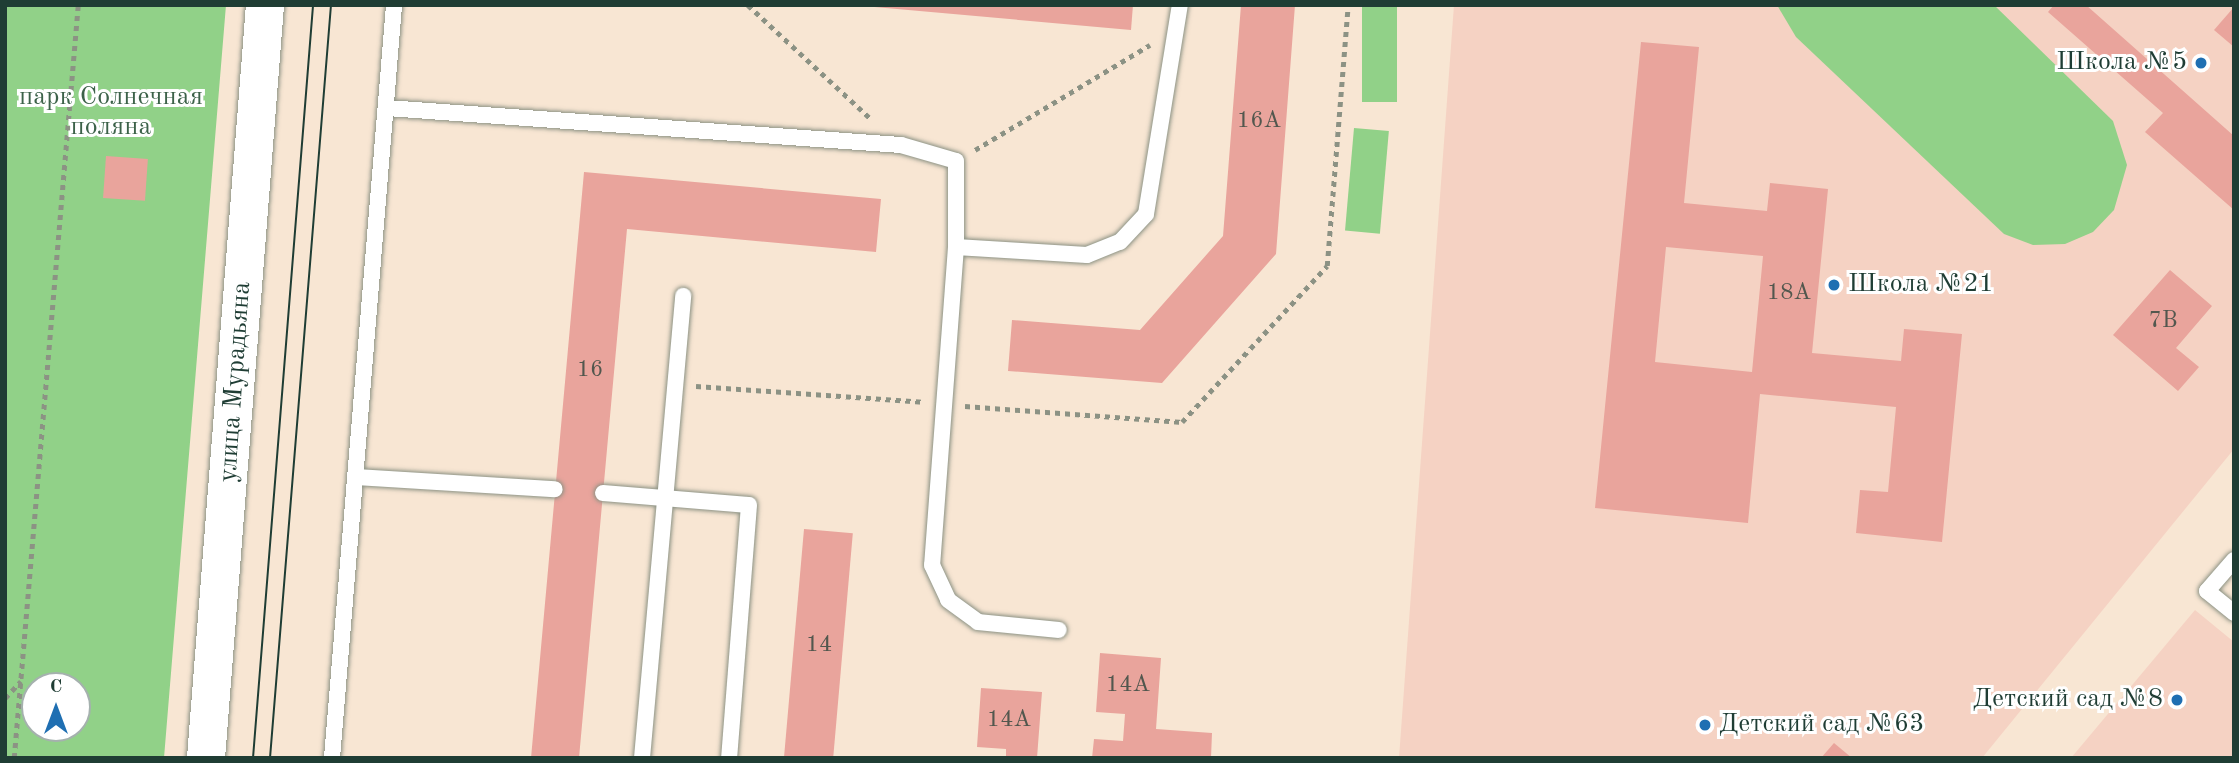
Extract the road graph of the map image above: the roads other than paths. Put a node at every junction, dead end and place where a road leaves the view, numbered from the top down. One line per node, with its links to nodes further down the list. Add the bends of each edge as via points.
1 (265, 5): 14 (main road, улица Мурадьяна)
2 (394, 5): 4 (lane)
3 (1180, 5): 5 (lane, via 1146,214 1120,242 1087,255)
4 (387, 108): 5 (lane, via 901,145 956,161); 7 (lane)
5 (957, 247): 13 (lane, via 932,565 948,600 978,622)
6 (683, 296): 10 (lane)
7 (356, 477): 8 (lane); 15 (lane)
8 (555, 489)
9 (603, 493): 10 (lane)
10 (665, 498): 16 (lane); 17 (lane, via 749,505)
11 (2234, 560): 12 (lane, via 2207,591)
12 (2234, 613)
13 (1059, 631)
14 (206, 758)
15 (332, 758)
16 (642, 758)
17 (729, 758)

